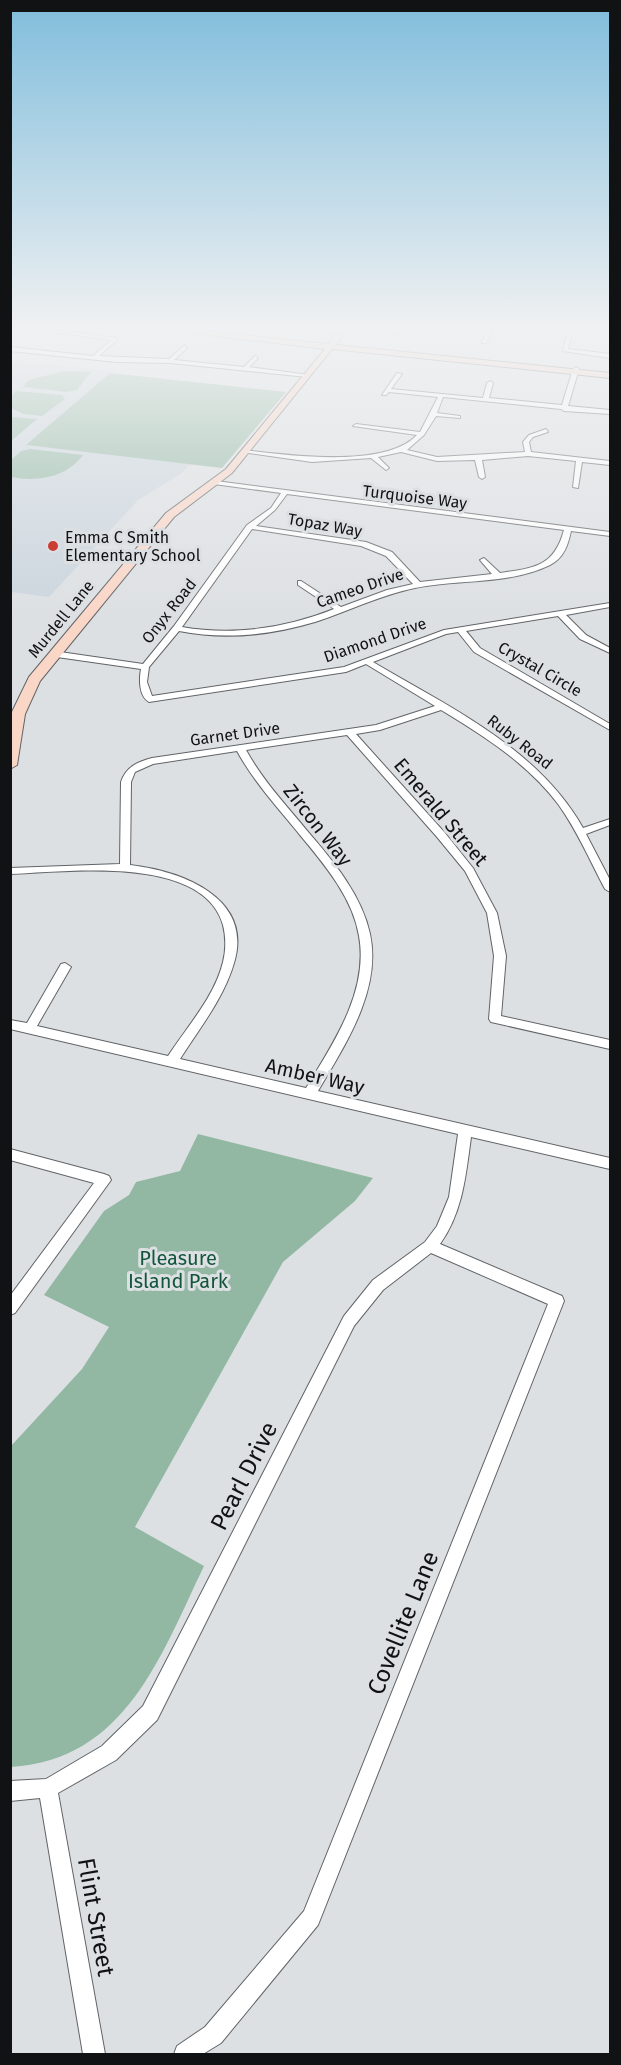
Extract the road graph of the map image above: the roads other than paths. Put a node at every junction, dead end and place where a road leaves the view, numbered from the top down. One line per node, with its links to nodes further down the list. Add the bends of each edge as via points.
1 (265, 426): 7 (street, Murdell Lane)
2 (359, 426): 5 (street)
3 (427, 426): 5 (street)
4 (546, 431): 8 (street, via 526,442)
5 (422, 434): 6 (street, via 416,443)
6 (401, 450): 9 (street); 10 (street, via 437,459)
7 (244, 452): 9 (street, via 312,460); 15 (street, Murdell Lane)
8 (528, 454): 10 (street); 11 (street)
9 (373, 456): 13 (street)
10 (478, 458): 14 (street)
11 (579, 460): 12 (street); 16 (street)
12 (610, 463)
13 (386, 468)
14 (482, 477)
15 (216, 483): 17 (street, Turquoise Way); 31 (street, Murdell Lane, via 170,515)
16 (576, 487)
17 (284, 494): 18 (street, Onyx Road); 19 (street, Turquoise Way)
18 (250, 527): 24 (street, Topaz Way, via 363,544 389,554); 28 (street, Onyx Road)
19 (567, 530): 20 (street, Turquoise Way); 22 (street, Cameo Drive, via 563,549 548,563)
20 (610, 534)
21 (484, 560): 22 (street)
22 (497, 575): 24 (street, Cameo Drive)
23 (301, 583): 26 (street)
24 (418, 585): 26 (street, Cameo Drive)
25 (610, 606): 27 (street, Diamond Drive)
26 (339, 609): 28 (street, Cameo Drive, via 313,620 232,633 196,633)
27 (561, 614): 29 (street, Diamond Drive); 30 (street, via 583,637)
28 (177, 628): 33 (street, Onyx Road)
29 (460, 629): 32 (street, Diamond Drive); 36 (street, Crystal Circle, via 477,650)
30 (610, 651)
31 (53, 654): 33 (street); 38 (street, Murdell Lane, via 26,695)
32 (368, 662): 34 (street, Diamond Drive, via 318,675); 35 (street, Ruby Road)
33 (145, 667): 34 (street, Onyx Road, via 143,682)
34 (149, 699)
35 (440, 707): 37 (street, Garnet Drive, via 392,724); 42 (street, Ruby Road, via 486,735 543,780)
36 (610, 727)
37 (349, 732): 39 (street, Garnet Drive); 49 (street, Emerald Street, via 470,870 492,914 500,956 495,1019)
38 (12, 735): 40 (street, Murdell Lane)
39 (240, 748): 43 (street, Garnet Drive, via 152,761 128,773); 51 (street, Zircon Way, via 260,780 326,860 364,931 365,965 359,998)
40 (10, 765)
41 (610, 822): 42 (street)
42 (581, 832): 45 (street, Ruby Road)
43 (124, 868): 44 (street); 50 (street, via 161,874 206,893 229,921 228,966)
44 (10, 871)
45 (610, 889)
46 (65, 967): 48 (street)
47 (10, 1024): 48 (street, Amber Way)
48 (30, 1028): 50 (street, Amber Way)
49 (610, 1045)
50 (171, 1062): 51 (street, Amber Way)
51 (309, 1094): 52 (street, Amber Way)
52 (465, 1131): 54 (street, Amber Way); 55 (street, Pearl Drive, via 456,1197 442,1230)
53 (10, 1154): 56 (street, via 104,1180)
54 (610, 1164)
55 (430, 1246): 57 (street, Pearl Drive, via 378,1285 349,1321 150,1713 109,1753); 60 (street, Covellite Lane, via 557,1301 311,1918 213,2035)
56 (10, 1308)
57 (48, 1788): 58 (street, Pearl Drive); 59 (street, Flint Street)
58 (10, 1791)
59 (94, 2055)
60 (185, 2055)

